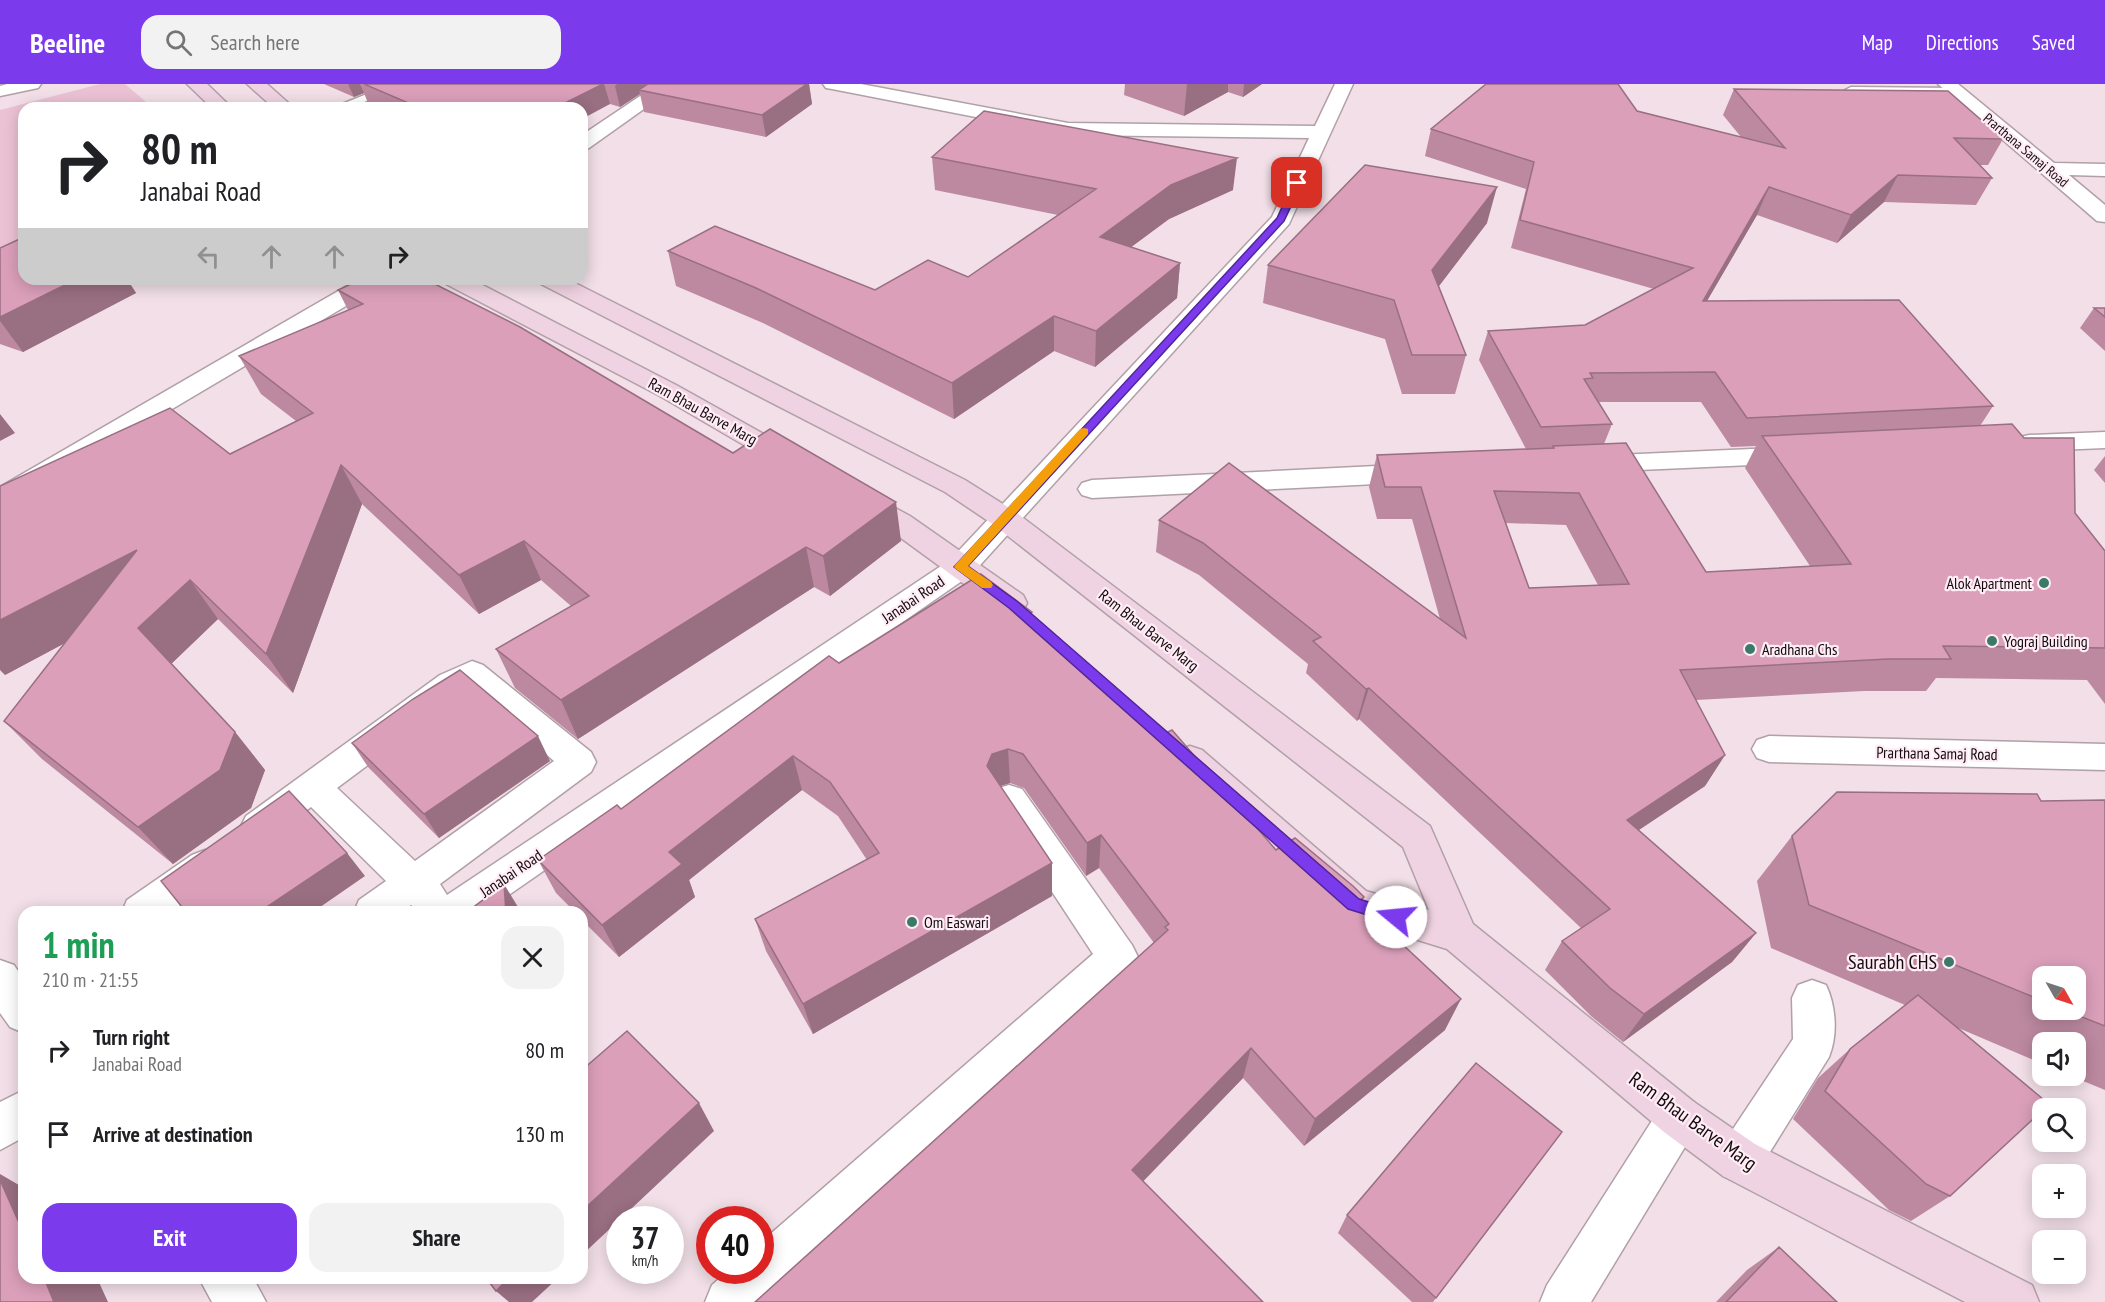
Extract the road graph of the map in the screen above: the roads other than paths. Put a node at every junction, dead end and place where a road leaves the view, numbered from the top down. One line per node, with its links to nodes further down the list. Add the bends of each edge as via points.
1 (32, 84): 10 (street)
2 (196, 84): 11 (street)
3 (256, 84): 12 (street)
4 (403, 84): 13 (lane)
5 (670, 84): 15 (street)
6 (832, 84): 14 (street, via 1068,129)
7 (1344, 84): 14 (street, Janabai Road)
8 (1951, 87): 9 (lane); 16 (street, Prarthana Samaj Road)
9 (1839, 90)
10 (0, 91)
11 (216, 102)
12 (278, 102)
13 (354, 102)
14 (1323, 132): 29 (street, Janabai Road, via 1281,219)
15 (588, 140)
16 (2050, 169): 17 (street); 18 (street, Prarthana Samaj Road)
17 (2105, 170)
18 (2105, 216)
19 (365, 285): 28 (street)
20 (466, 285): 30 (street, Ram Bhau Barve Marg, via 669,391 900,524)
21 (561, 285): 29 (street, Ram Bhau Barve Marg, via 955,486)
22 (2105, 440): 23 (street)
23 (2000, 445)
24 (1821, 453): 25 (street)
25 (1570, 465)
26 (1438, 472): 27 (street)
27 (1092, 489)
28 (0, 499)
29 (1004, 518): 30 (street, Janabai Road); 42 (street, Ram Bhau Barve Marg, via 1417,837)
30 (961, 567): 31 (street, Ram Bhau Barve Marg); 41 (street, Janabai Road)
31 (1032, 620)
32 (1166, 739): 42 (street, Ram Bhau Barve Marg, via 1354,904)
33 (1769, 749): 34 (street, Prarthana Samaj Road)
34 (2105, 757)
35 (312, 786): 37 (street); 37 (street, via 472,673 579,762); 38 (street)
36 (1009, 799): 50 (street, via 1118,957)
37 (415, 884): 39 (street); 40 (street)
38 (149, 906)
39 (383, 906)
40 (438, 906)
41 (462, 906)
42 (1459, 936): 45 (street, Ram Bhau Barve Marg)
43 (1812, 998): 47 (street, via 1814,1043)
44 (18, 1115): 46 (street)
45 (1679, 1117): 47 (street, Ram Bhau Barve Marg); 51 (street)
46 (0, 1128)
47 (1739, 1160): 52 (street, Ram Bhau Barve Marg)
48 (228, 1284): 49 (street)
49 (242, 1302)
50 (729, 1302)
51 (1564, 1302)
52 (2015, 1302)

